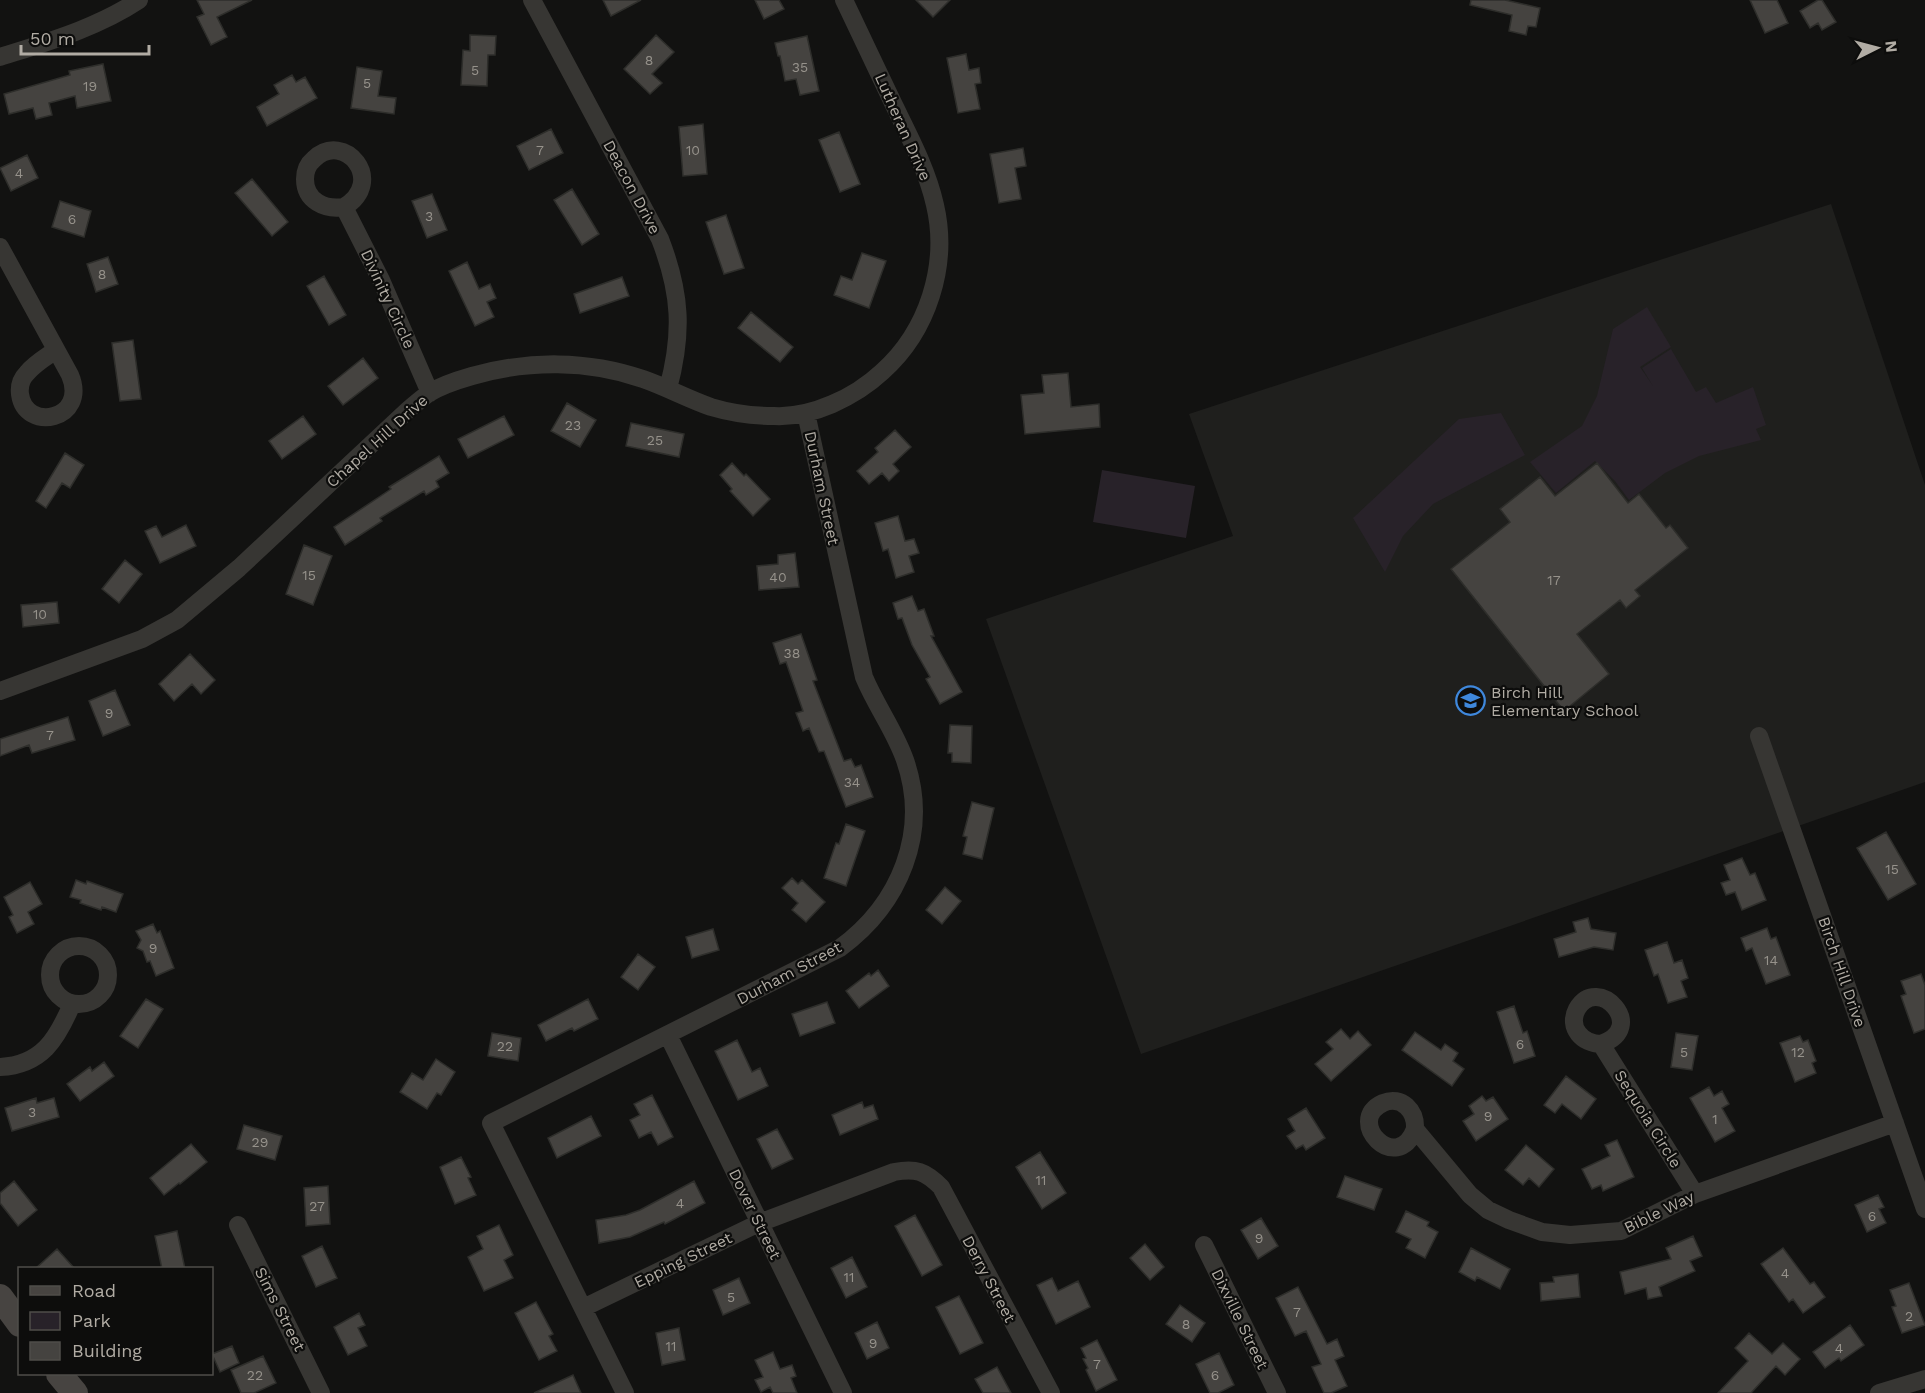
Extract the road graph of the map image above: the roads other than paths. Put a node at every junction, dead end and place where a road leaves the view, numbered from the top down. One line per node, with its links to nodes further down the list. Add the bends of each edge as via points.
1 (139, 0): 4 (street, via 67,35)
2 (532, 0): 8 (street, Deacon Drive, via 660,239 671,267 678,309 678,342)
3 (844, 0): 10 (street, Lutheran Drive, via 928,180 939,232 938,259 927,309 891,364 856,391)
4 (0, 57)
5 (344, 207): 9 (street, Divinity Circle)
6 (0, 247): 7 (street)
7 (56, 350)
8 (668, 389): 9 (street, Chapel Hill Drive, via 614,370 529,364 466,378); 10 (street, Chapel Hill Drive, via 733,412 777,417)
9 (430, 393): 11 (street, Chapel Hill Drive, via 177,620 142,639)
10 (806, 413): 14 (street, Durham Street, via 864,678 906,762 914,808 909,851 894,890 855,937 826,956)
11 (0, 690)
12 (1759, 736): 17 (street, Birch Hill Drive)
13 (72, 1004): 16 (street, via 57,1036 44,1052 20,1064)
14 (668, 1035): 23 (street, Dover Street); 27 (street, Durham Street, via 491,1123)
15 (1601, 1044): 21 (street, Sequoia Circle)
16 (0, 1067)
17 (1895, 1123): 19 (street, Birch Hill Drive); 21 (street, Bible Way)
18 (1416, 1129): 21 (street, Bible Way, via 1470,1195 1488,1210 1542,1232 1570,1235 1621,1231)
19 (1918, 1165): 22 (street, Birch Hill Drive)
20 (920, 1171): 23 (street, Epping Street, via 894,1172); 35 (street, Derry Street, via 941,1187)
21 (1695, 1194)
22 (1925, 1209)
23 (759, 1223): 27 (street, Epping Street); 34 (street, Dover Street)
24 (238, 1226): 32 (street, Sims Street)
25 (1204, 1245): 36 (street, Dixville Street)
26 (0, 1297): 28 (main road)
27 (583, 1308): 33 (street, Durham Street)
28 (18, 1321)
29 (60, 1375): 31 (main road)
30 (1925, 1379): 37 (street)
31 (75, 1393)
32 (321, 1393)
33 (625, 1393)
34 (843, 1393)
35 (1051, 1393)
36 (1277, 1393)
37 (1879, 1393)

